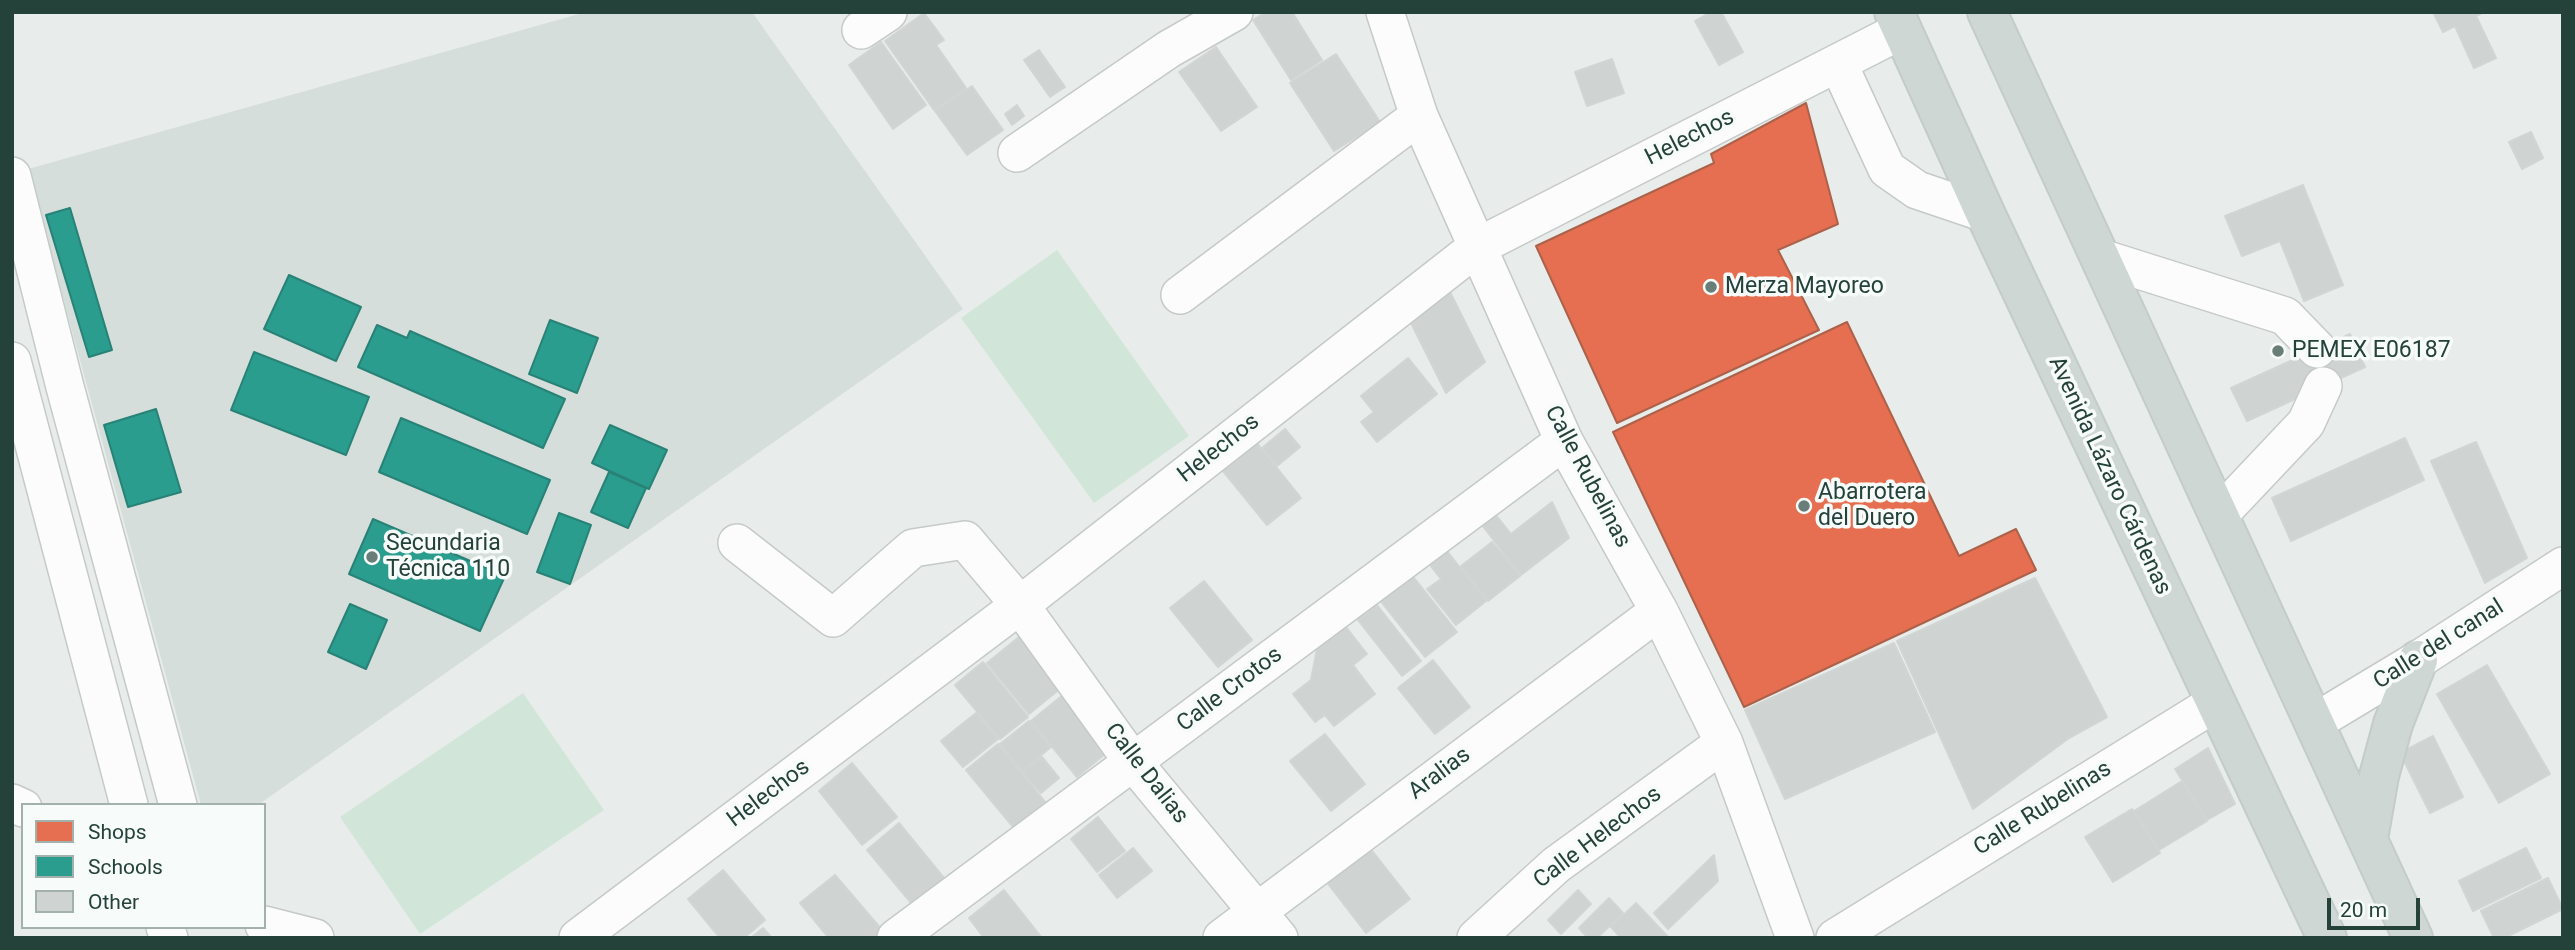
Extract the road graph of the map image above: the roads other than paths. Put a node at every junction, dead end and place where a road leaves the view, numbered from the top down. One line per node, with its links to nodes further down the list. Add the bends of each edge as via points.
1 (1234, 12): 7 (street, via 1169,49)
2 (1385, 12): 6 (street, Calle Rubelinas)
3 (1987, 12): 11 (main road)
4 (1898, 21): 5 (street, Helechos); 9 (main road, Avenida Lázaro Cárdenas)
5 (1838, 63): 9 (street, via 1887,169 1917,190); 10 (street, Helechos)
6 (1419, 116): 10 (street, Calle Rubelinas); 12 (street)
7 (1017, 153)
8 (12, 176): 16 (street)
9 (1986, 213): 25 (main road, Avenida Lázaro Cárdenas)
10 (1477, 247): 18 (street, Calle Rubelinas); 22 (street, Helechos)
11 (2101, 258): 13 (street, via 2285,316); 19 (main road)
12 (1180, 295)
13 (2318, 349)
14 (12, 361): 17 (street)
15 (2323, 386): 19 (street, via 2306,423)
16 (65, 387): 17 (street); 30 (street)
17 (22, 398): 29 (street)
18 (1564, 441): 23 (street, Calle Rubelinas); 28 (street, Calle Crotos)
19 (2219, 516): 26 (main road)
20 (737, 543): 22 (street, Calle Dalias, via 833,618 913,548 965,540)
21 (2563, 566): 24 (street, Calle del canal)
22 (1020, 606): 28 (street, Calle Dalias); 35 (street, Helechos)
23 (1659, 611): 27 (street, Calle Rubelinas); 32 (street, Aralias)
24 (2418, 660): 26 (street, Calle del canal); 31 (main road, via 2393,724)
25 (2215, 703): 40 (street, Calle Rubelinas); 41 (main road, Avenida Lázaro Cárdenas)
26 (2315, 722): 31 (main road)
27 (1724, 743): 38 (street, Calle Helechos, via 1556,865); 39 (street, Calle Rubelinas)
28 (1133, 762): 32 (street, Calle Dalias); 36 (street, Calle Crotos)
29 (128, 803)
30 (177, 803)
31 (2368, 839): 42 (main road)
32 (1268, 924): 37 (street, Aralias)
33 (266, 926): 34 (street)
34 (315, 938)
35 (579, 938)
36 (896, 938)
37 (1222, 938)
38 (1476, 938)
39 (1795, 938)
40 (1835, 938)
41 (2327, 938)
42 (2413, 938)

